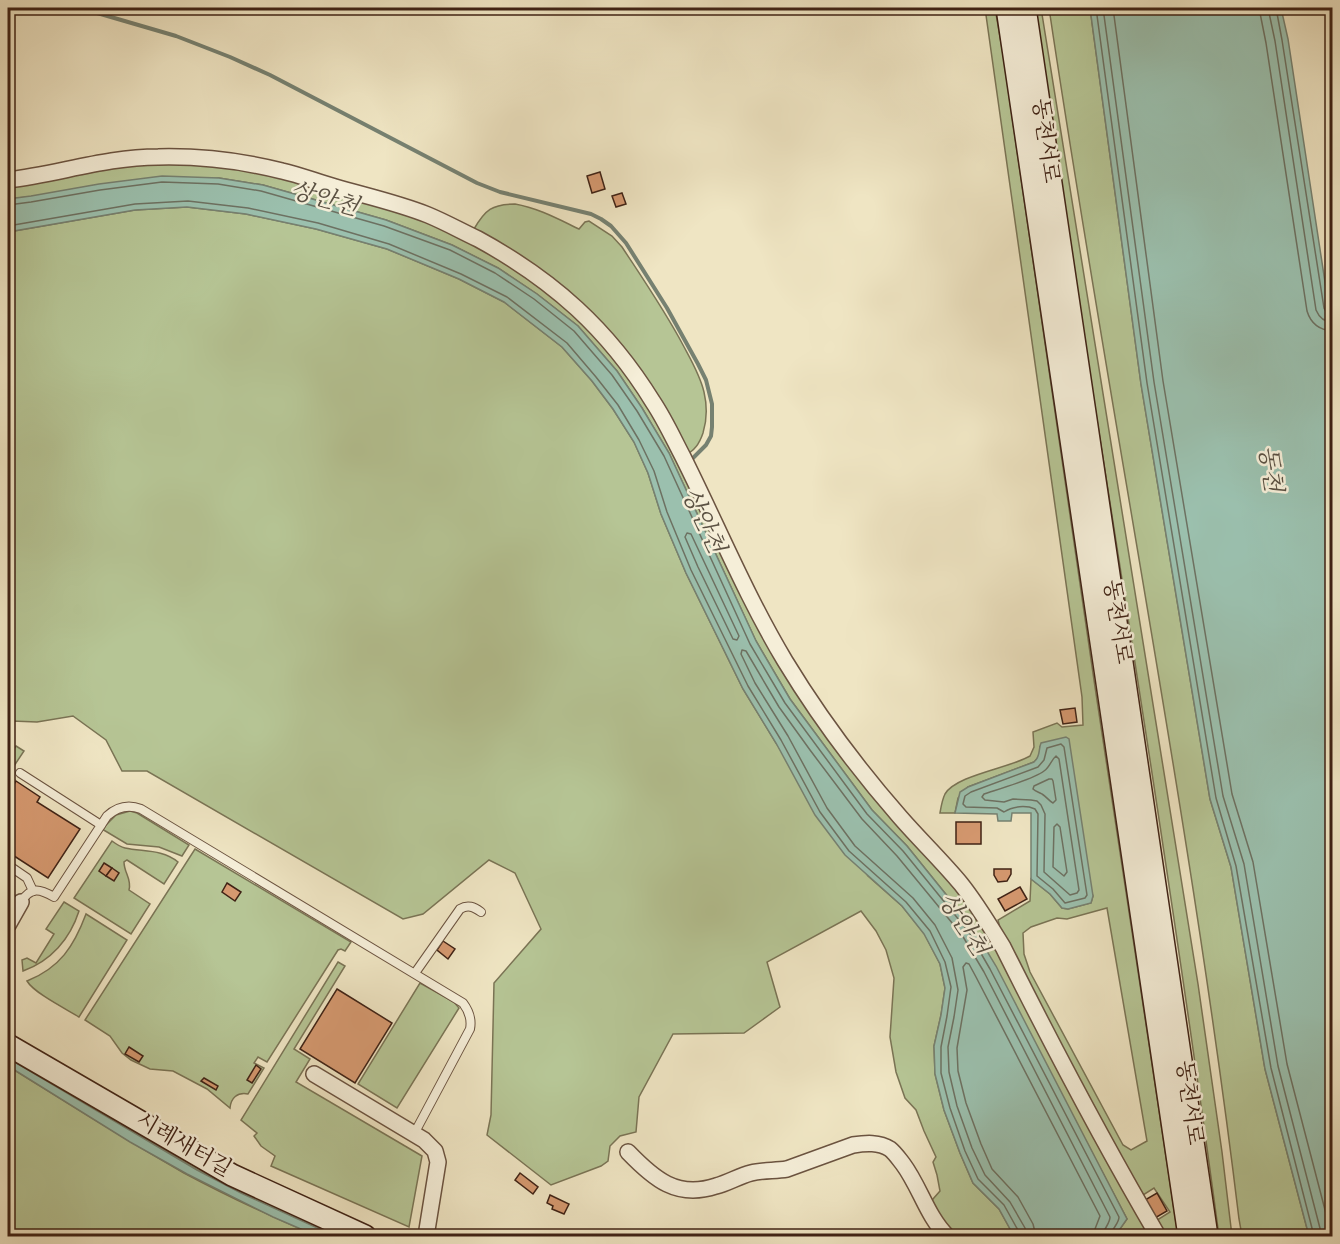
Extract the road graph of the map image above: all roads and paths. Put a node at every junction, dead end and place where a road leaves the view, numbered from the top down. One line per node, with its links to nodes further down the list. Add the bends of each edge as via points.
1 (1007, 8): 20 (main road, 동천서로)
2 (1025, 8): 21 (main road, 동천서로)
3 (8, 180): 19 (street, via 142,157 222,160 274,169 431,216 522,265 570,302 615,348 653,401 761,617 815,707 863,773 964,887 989,924)
4 (20, 773): 5 (lane)
5 (101, 825): 7 (lane, via 54,897); 11 (lane, via 116,809 137,807)
6 (8, 865): 7 (lane, via 27,878)
7 (33, 891): 8 (lane)
8 (21, 902): 10 (street)
9 (481, 912): 11 (lane, via 469,906 460,909)
10 (8, 925)
11 (415, 973): 14 (lane, via 463,1002 471,1024)
12 (8, 1045): 16 (main road, 시례새터길, via 213,1164)
13 (314, 1074): 14 (street)
14 (414, 1134): 17 (street, via 431,1145 438,1158)
15 (628, 1152): 18 (street, via 667,1185 690,1190 717,1186 751,1173 787,1169 853,1145 883,1146 892,1150 908,1170 931,1215)
16 (365, 1236)
17 (426, 1236)
18 (947, 1236)
19 (1158, 1236)
20 (1190, 1236)
21 (1207, 1236)

